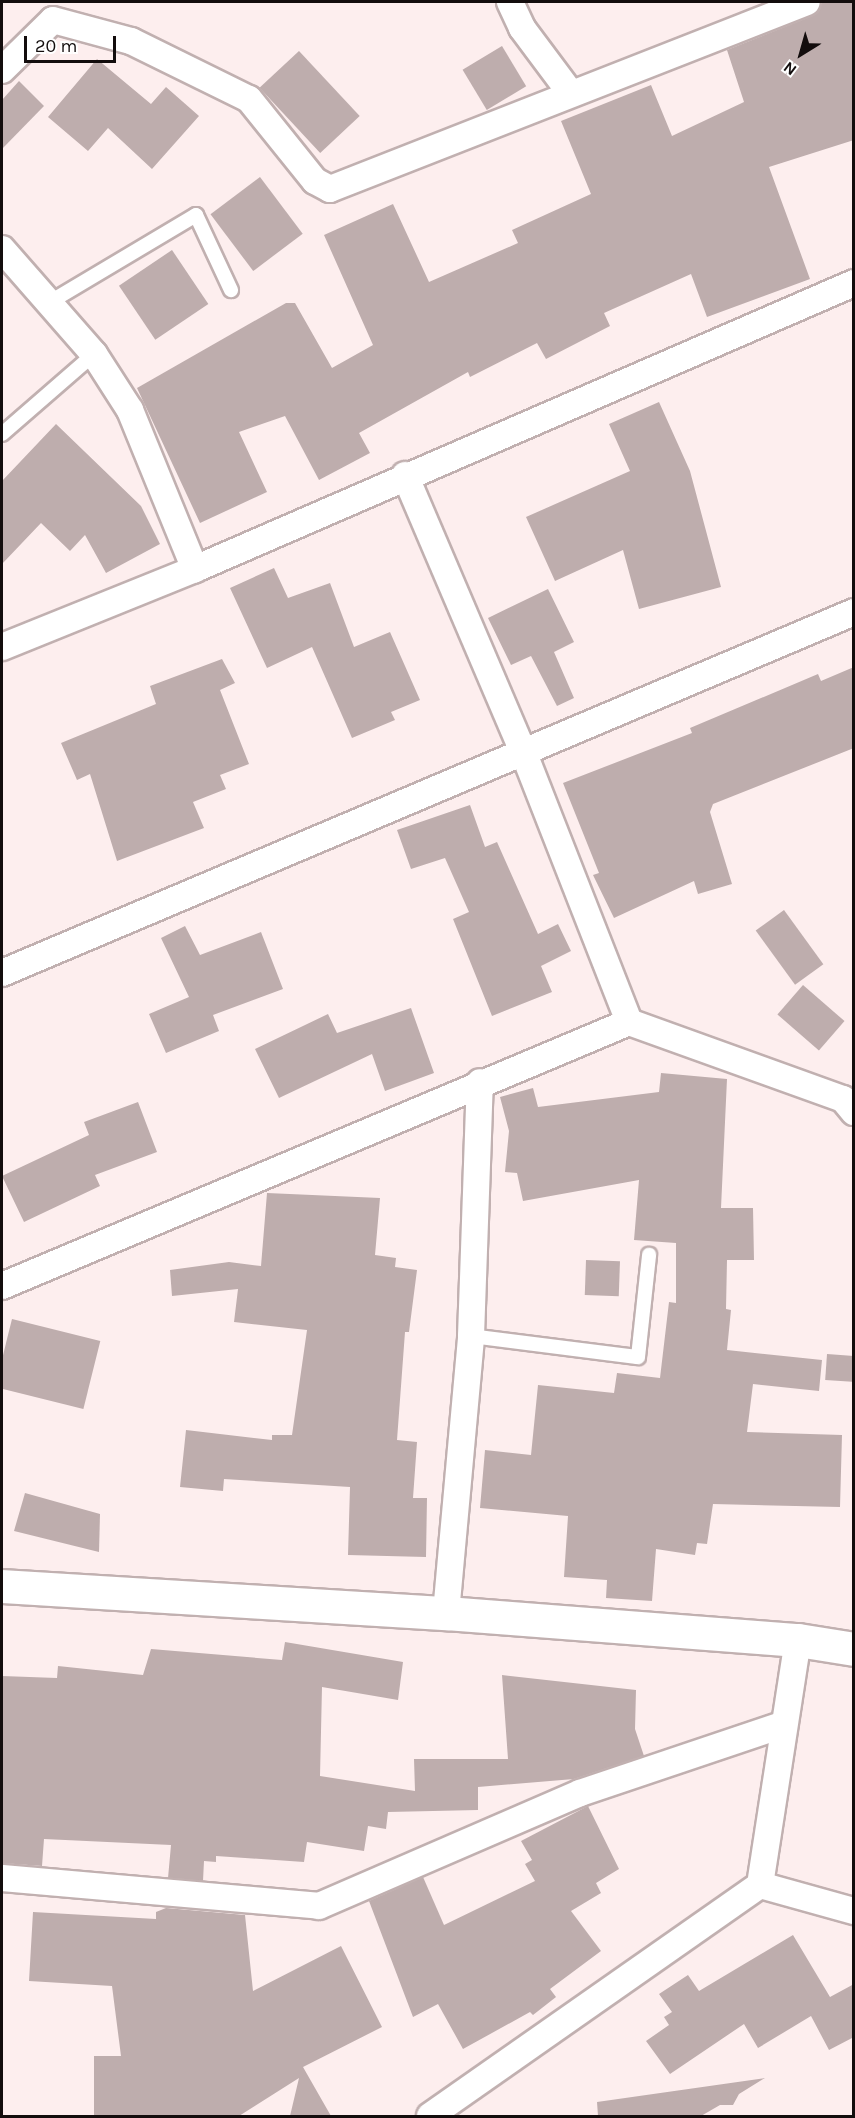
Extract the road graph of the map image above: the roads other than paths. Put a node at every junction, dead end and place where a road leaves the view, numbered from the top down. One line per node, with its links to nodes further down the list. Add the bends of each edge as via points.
1 (510, 2): 5 (street, via 522,28)
2 (807, 2): 5 (street)
3 (50, 11): 4 (street); 5 (street, via 131,41 249,99 315,181 330,189)
4 (2, 70)
5 (569, 91)
6 (2, 249): 9 (street)
7 (854, 283): 12 (street)
8 (231, 290): 9 (lane, via 196,215)
9 (50, 302): 10 (street)
10 (94, 354): 11 (lane); 13 (street, via 130,410)
11 (2, 434)
12 (405, 475): 13 (street); 16 (street)
13 (195, 569): 15 (street)
14 (854, 612): 16 (street)
15 (2, 647)
16 (525, 756): 17 (street); 18 (street)
17 (2, 973)
18 (629, 1022): 19 (street); 20 (street, via 843,1099)
19 (480, 1082): 22 (street); 23 (street)
20 (854, 1112)
21 (649, 1255): 23 (lane, via 638,1357)
22 (2, 1286)
23 (471, 1336): 25 (street)
24 (2, 1586): 25 (street)
25 (446, 1613): 26 (street)
26 (798, 1640): 27 (street); 28 (street)
27 (854, 1649)
28 (782, 1725): 29 (street, via 580,1793 319,1906); 30 (street)
29 (2, 1878)
30 (760, 1886): 31 (street); 32 (street)
31 (854, 1911)
32 (430, 2116)

